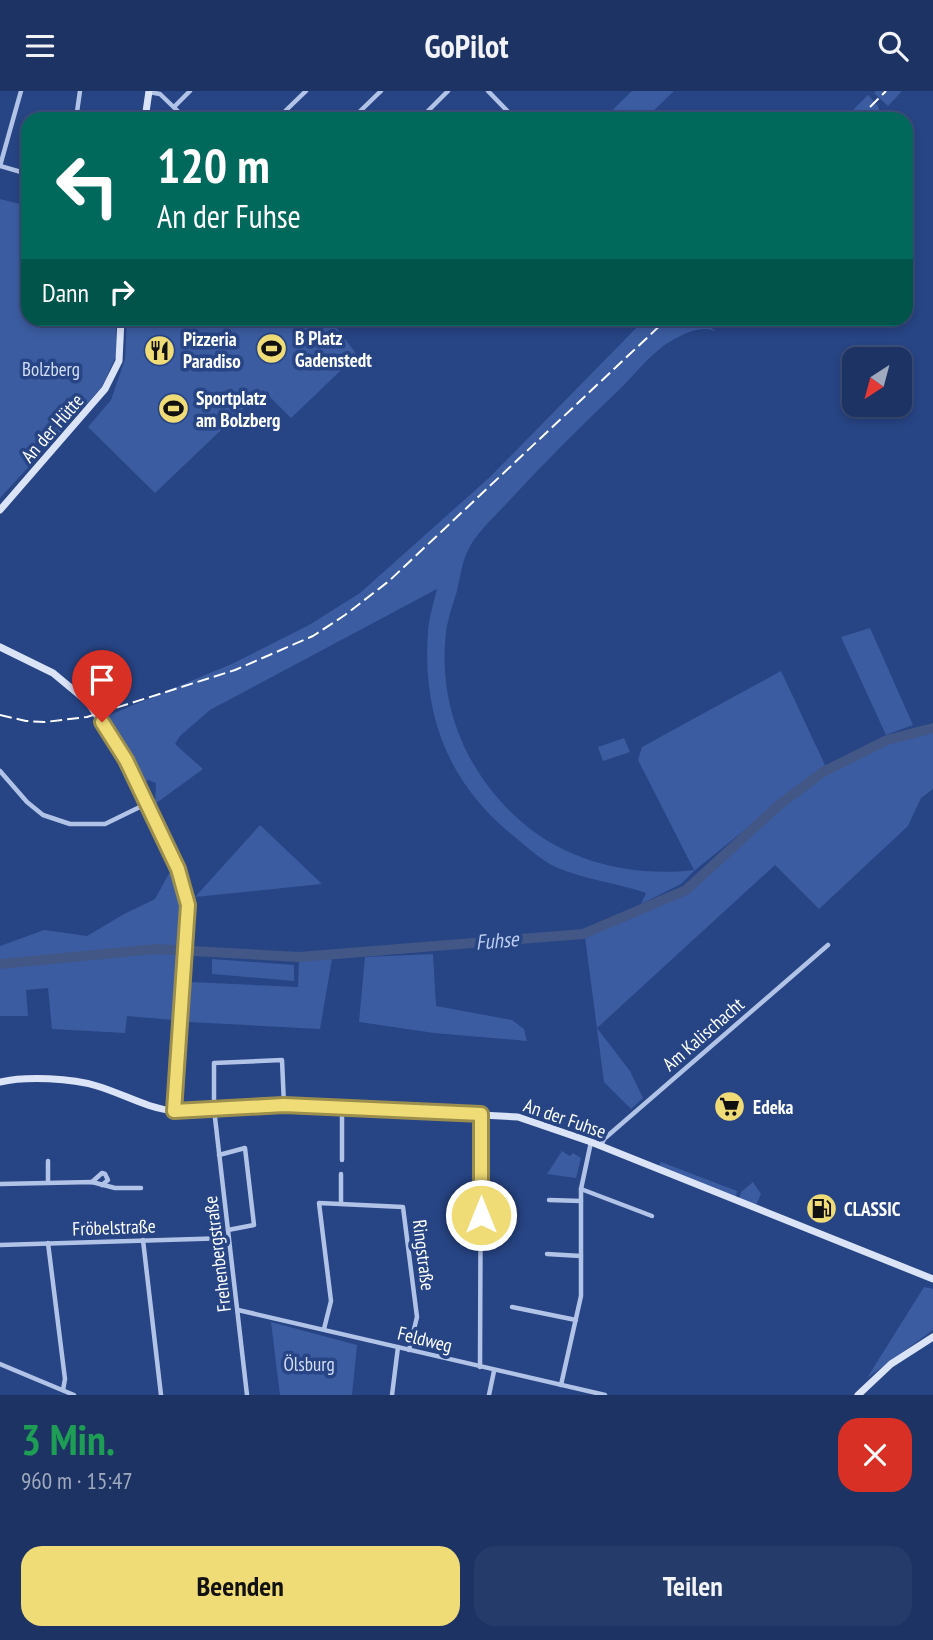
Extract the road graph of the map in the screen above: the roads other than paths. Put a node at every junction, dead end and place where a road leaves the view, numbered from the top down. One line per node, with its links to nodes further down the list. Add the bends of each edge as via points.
1 (21, 91): 17 (street)
2 (80, 91): 10 (street)
3 (190, 91): 9 (street)
4 (306, 91): 13 (street)
5 (381, 91): 14 (street)
6 (449, 91): 15 (street)
7 (488, 91): 16 (street)
8 (149, 92): 9 (street, via 160,94); 11 (street)
9 (174, 107): 12 (street)
10 (77, 112)
11 (146, 112)
12 (179, 112)
13 (284, 112)
14 (359, 112)
15 (427, 112)
16 (508, 112)
17 (0, 166): 18 (street)
18 (21, 172)
19 (121, 326): 20 (street, An der Hütte, via 119,361 113,376 95,403)
20 (0, 510)
21 (0, 647): 23 (street, via 53,673 88,702 119,747)
22 (0, 771): 23 (street, via 43,815 70,824 106,824)
23 (146, 804): 29 (street, via 178,869 188,905)
24 (828, 945): 32 (street, Am Kalischacht)
25 (0, 1082): 29 (street, An der Fuhse, via 79,1081)
26 (284, 1105): 27 (street, An der Fuhse); 28 (street, An der Fuhse); 28 (street, Frehenbergstraße, via 282,1060 214,1063)
27 (342, 1108): 30 (street, An der Fuhse); 34 (street)
28 (214, 1109): 29 (street, An der Fuhse); 33 (street, Frehenbergstraße)
29 (174, 1111)
30 (481, 1114): 31 (street, An der Fuhse, via 530,1119); 63 (street)
31 (591, 1142): 32 (street, An der Fuhse); 42 (street)
32 (601, 1146): 54 (street, An der Fuhse)
33 (219, 1155): 47 (street, Frehenbergstraße); 47 (street, via 245,1148 254,1225)
34 (342, 1160)
35 (48, 1161): 37 (street)
36 (341, 1174): 45 (street)
37 (48, 1182): 38 (street); 39 (street)
38 (92, 1182): 40 (street); 40 (street, via 106,1174 108,1180)
39 (0, 1184)
40 (101, 1185): 41 (street)
41 (141, 1188)
42 (581, 1189): 44 (street); 46 (street)
43 (549, 1200): 44 (street)
44 (581, 1201): 53 (street)
45 (341, 1203): 58 (street, via 319,1203 331,1301); 61 (street, Ringstraße, via 403,1207 418,1317)
46 (652, 1216)
47 (228, 1230): 48 (street, Frehenbergstraße)
48 (229, 1238): 49 (street, Fröbelstraße); 56 (street, Frehenbergstraße)
49 (143, 1240): 50 (street, Fröbelstraße); 68 (street)
50 (48, 1243): 51 (street, Fröbelstraße); 66 (street)
51 (0, 1245)
52 (547, 1254): 53 (street)
53 (581, 1256): 57 (street)
54 (933, 1279)
55 (512, 1307): 57 (street)
56 (238, 1310): 58 (street, Feldweg); 69 (street, Frehenbergstraße)
57 (576, 1320): 65 (street)
58 (324, 1329): 60 (street, Feldweg)
59 (933, 1337): 73 (street, via 891,1364)
60 (398, 1347): 61 (street, Feldweg); 70 (street)
61 (409, 1350): 63 (street, Feldweg)
62 (0, 1364): 66 (street)
63 (480, 1367): 64 (street, Feldweg)
64 (494, 1371): 65 (street, Feldweg); 71 (street)
65 (561, 1385): 72 (street, Feldweg)
66 (63, 1390): 67 (street)
67 (74, 1395)
68 (161, 1395)
69 (247, 1395)
70 (392, 1395)
71 (489, 1395)
72 (605, 1395)
73 (858, 1395)

